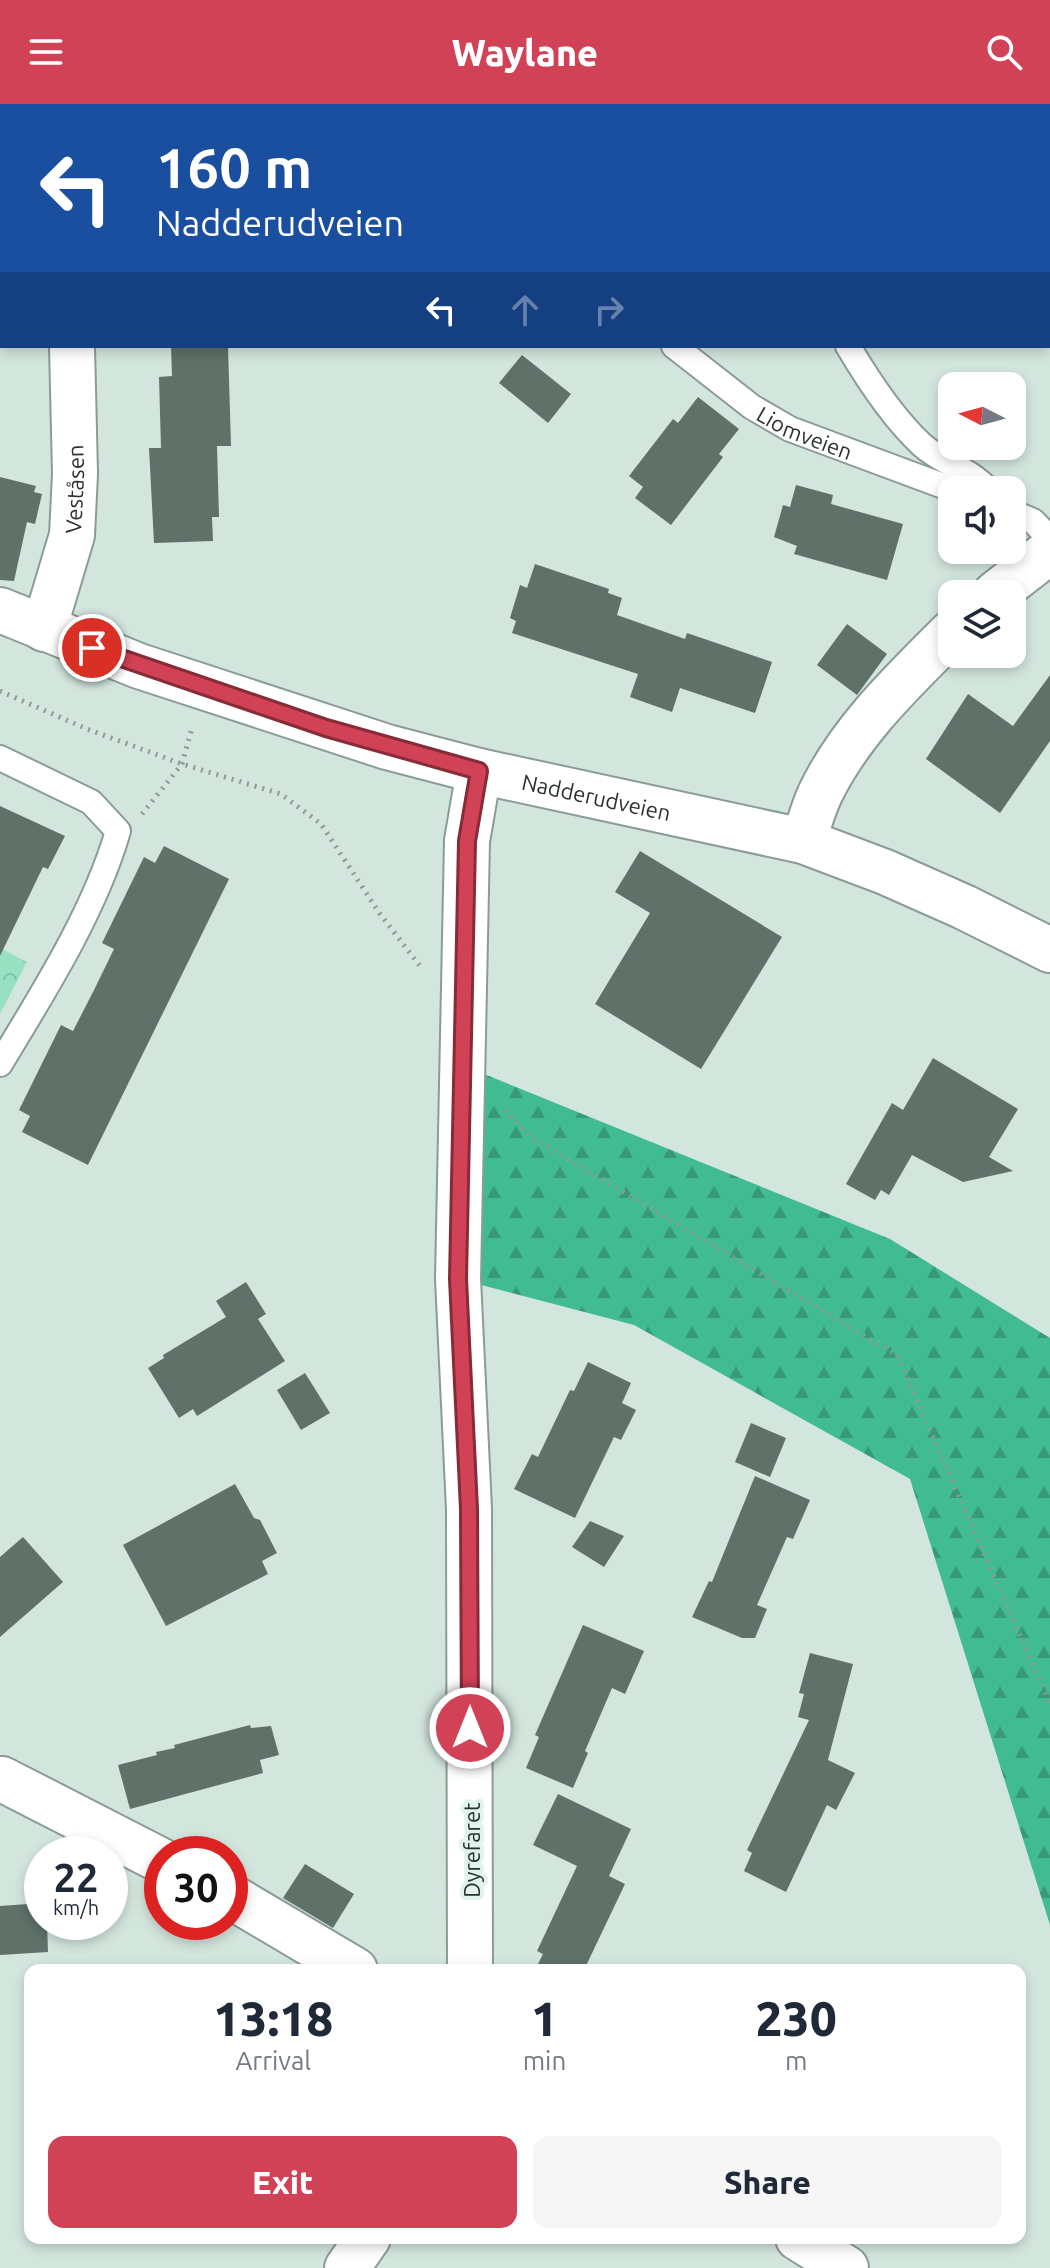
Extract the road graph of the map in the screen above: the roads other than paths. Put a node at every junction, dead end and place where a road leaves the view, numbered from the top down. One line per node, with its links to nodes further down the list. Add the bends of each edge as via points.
1 (72, 348): 11 (street, Veståsen, via 72,535)
2 (677, 348): 5 (lane, Liomveien, via 752,407 790,429)
3 (849, 348): 4 (lane, via 922,444)
4 (974, 476)
5 (938, 484)
6 (1026, 518): 7 (lane)
7 (1050, 539)
8 (1050, 551): 9 (street)
9 (1013, 580)
10 (0, 610): 11 (street, Nadderudveien)
11 (44, 629): 14 (street, Nadderudveien, via 226,696)
12 (938, 646): 15 (street, via 888,696 835,768)
13 (0, 758): 17 (lane, via 91,802 118,831 107,870)
14 (479, 771): 15 (street, Nadderudveien); 22 (street, Dyrefaret, via 467,841 458,1279 469,1509)
15 (803, 841): 16 (street, Nadderudveien, via 898,877)
16 (1050, 950)
17 (0, 1064)
18 (1, 1777): 19 (street)
19 (144, 1852)
20 (248, 1907): 21 (street)
21 (345, 1964)
22 (470, 1964)
23 (364, 2244): 25 (street)
24 (808, 2244): 26 (street)
25 (347, 2268)
26 (846, 2268)

